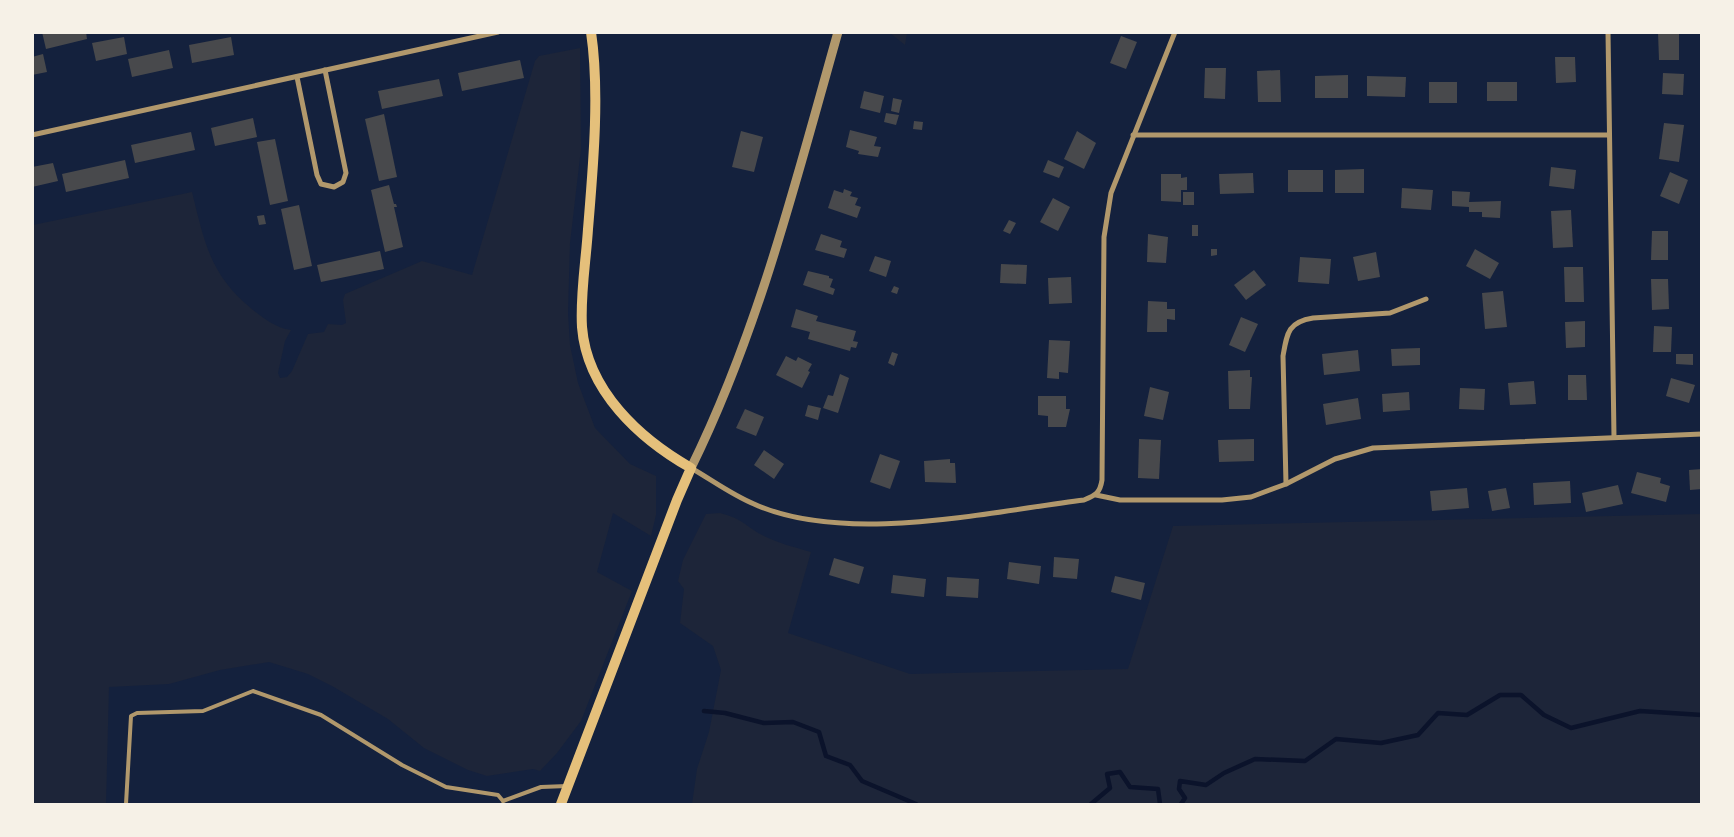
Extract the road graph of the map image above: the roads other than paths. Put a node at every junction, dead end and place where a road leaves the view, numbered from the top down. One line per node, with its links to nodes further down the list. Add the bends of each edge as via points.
1 (498, 32): 6 (street)
2 (591, 32): 14 (main road, via 595,112 582,307 586,346 595,374 630,425 665,453)
3 (838, 32): 14 (street, via 773,259 747,335)
4 (1174, 32): 9 (street)
5 (1608, 32): 10 (street)
6 (325, 70): 7 (street); 7 (street, via 346,173 342,182 334,187 321,184 316,175)
7 (297, 77): 8 (street)
8 (32, 135)
9 (1133, 135): 10 (street); 16 (street, via 1111,193 1105,229 1102,480)
10 (1608, 135): 13 (street)
11 (1426, 298): 15 (street, via 1390,313 1313,318 1292,326 1286,337 1283,356)
12 (1702, 434): 13 (street)
13 (1614, 437): 15 (street, via 1373,448 1335,459)
14 (691, 468): 16 (street, via 753,504 818,521 891,523 952,519 1084,500); 17 (main road)
15 (1286, 484): 16 (street, via 1251,497 1222,500 1120,500)
16 (1096, 495)
17 (569, 786): 18 (lane, via 541,787); 20 (main road)
18 (502, 803): 19 (lane, via 498,794 446,787 402,765 321,715 253,691 203,711 137,713 131,716)
19 (126, 804)
20 (561, 804)

